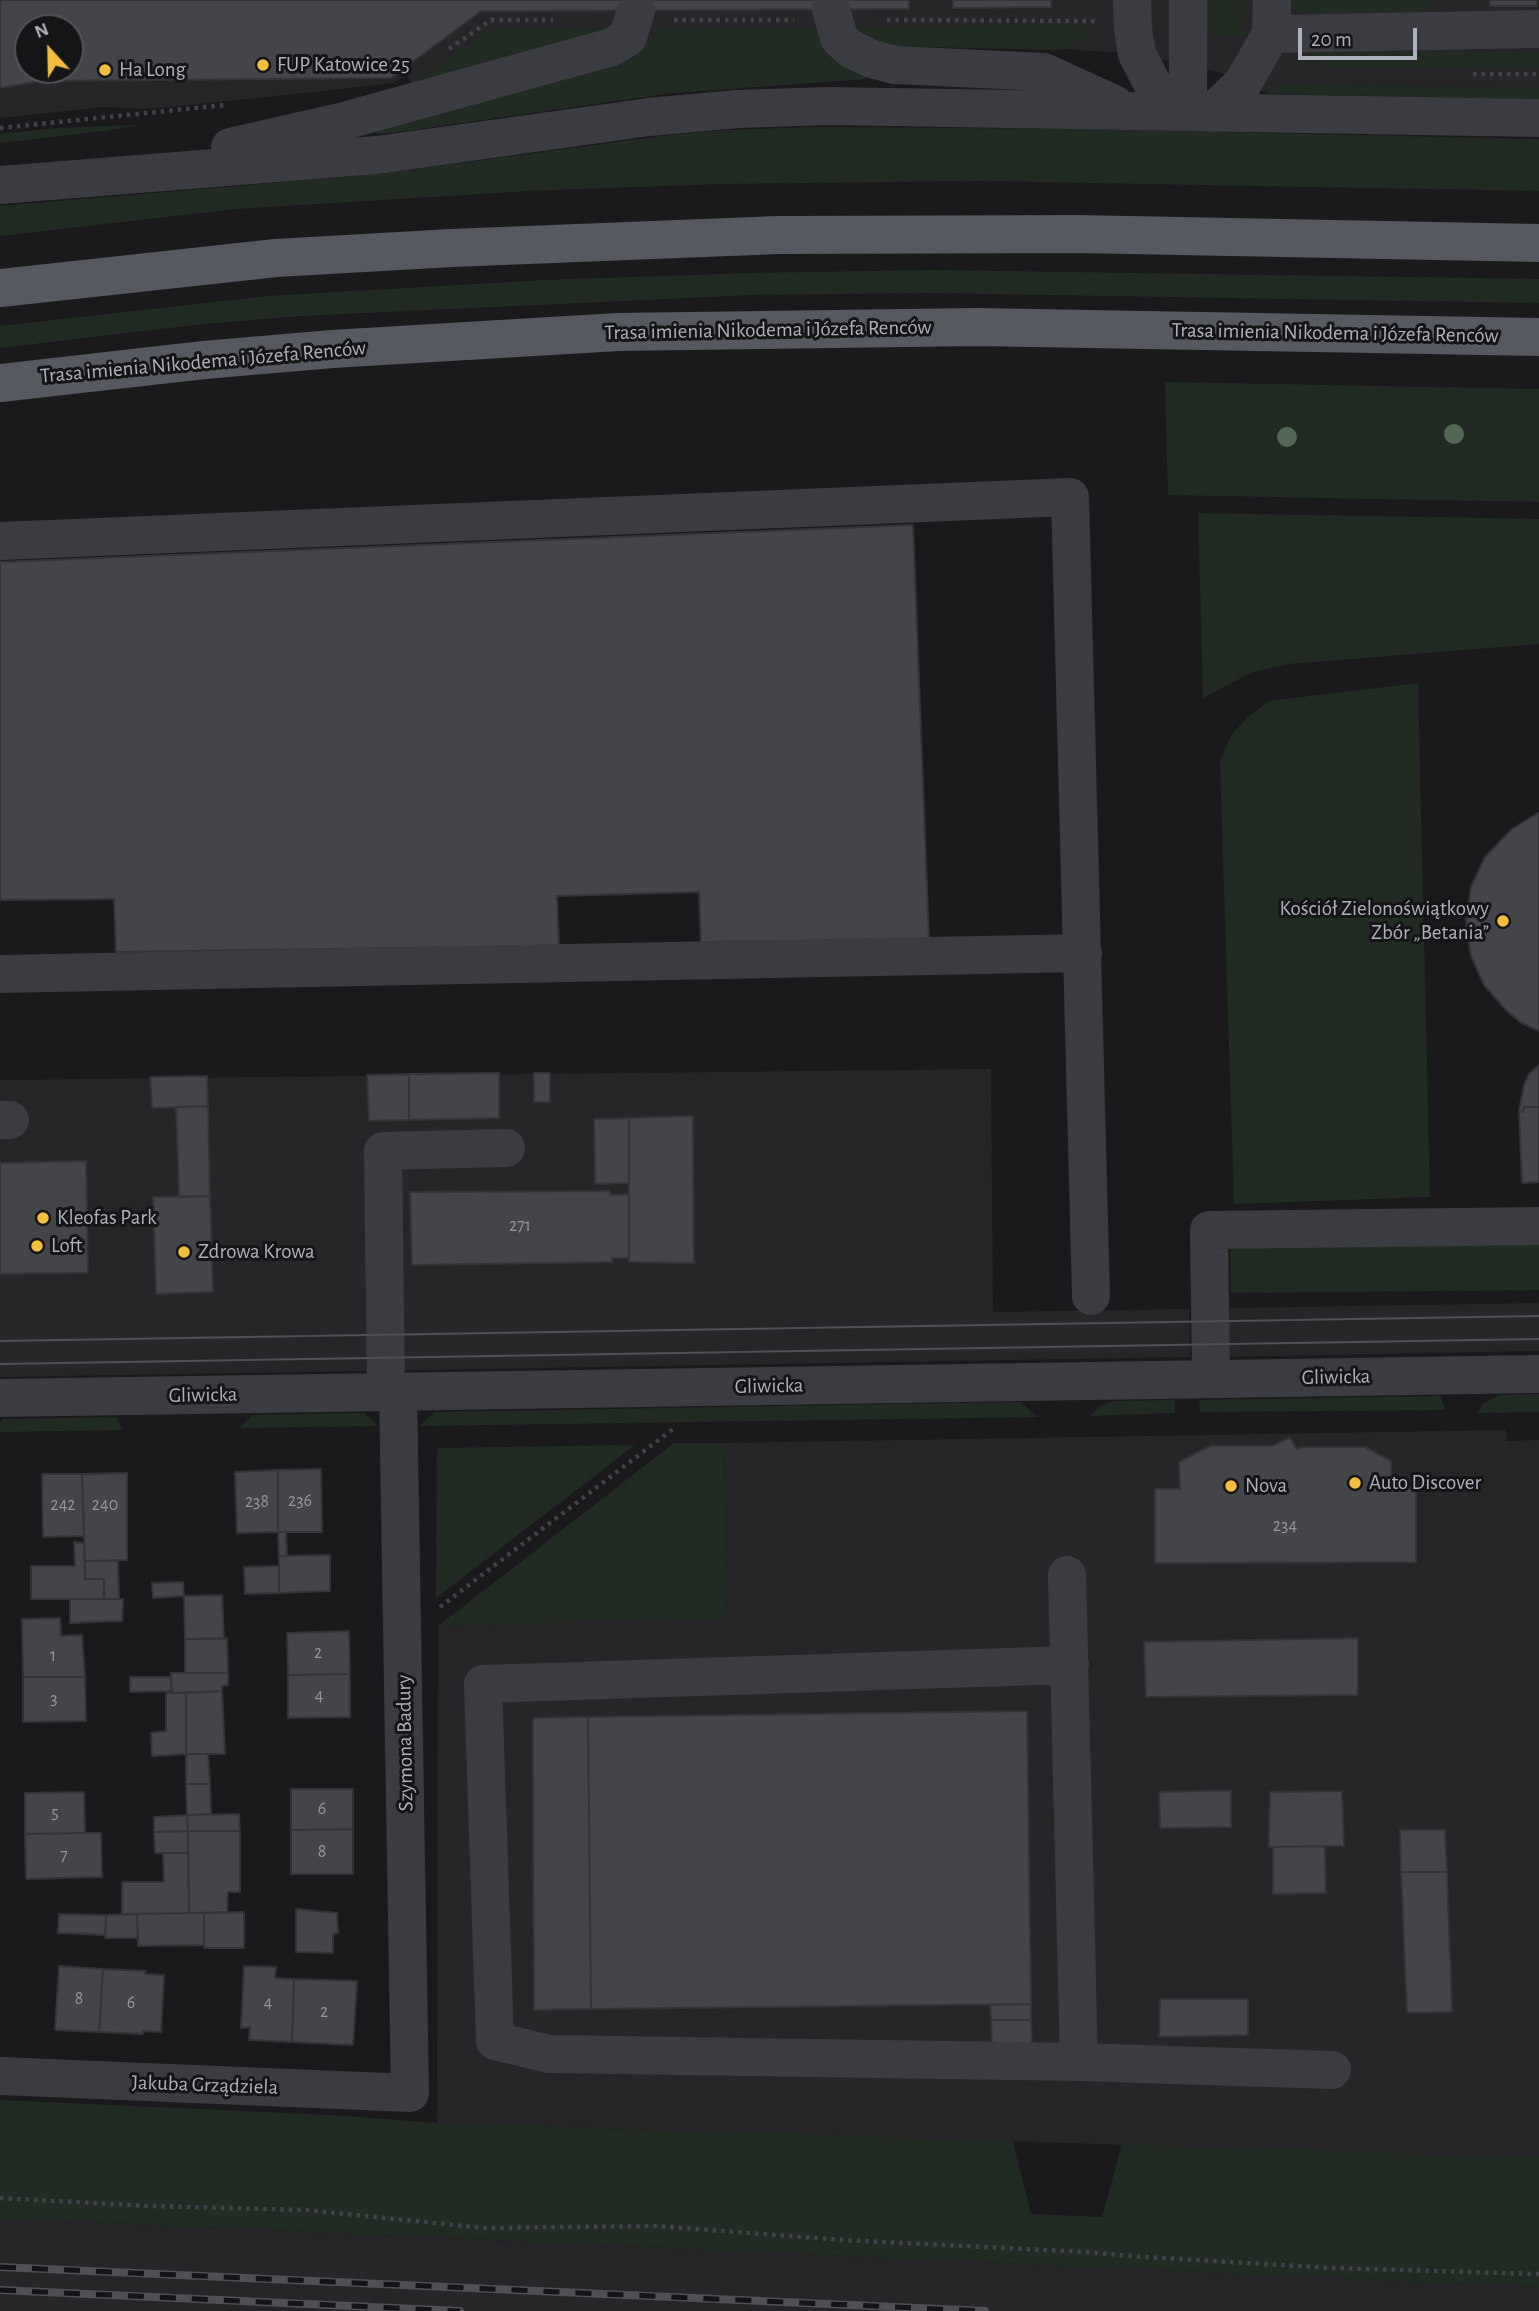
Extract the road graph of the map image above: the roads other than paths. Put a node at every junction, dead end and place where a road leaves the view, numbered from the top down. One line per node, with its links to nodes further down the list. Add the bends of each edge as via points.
1 (1132, 0): 9 (street, via 1137,54 1153,85)
2 (1188, 0): 9 (street)
3 (831, 9): 8 (street, via 839,37 872,59 895,65 1044,72)
4 (636, 10): 11 (street, via 628,37 612,47)
5 (1456, 15): 6 (street); 7 (street)
6 (1272, 17): 9 (street, via 1243,83)
7 (1539, 29)
8 (1129, 110): 9 (street); 11 (street, via 738,109 377,155)
9 (1194, 112): 10 (street)
10 (1539, 118)
11 (139, 173): 12 (street)
12 (0, 185)
13 (1539, 243): 14 (main road, via 1077,234 779,235 276,258)
14 (0, 288)
15 (1539, 337): 16 (main road, Trasa imienia Nikodema i Józefa Renców, via 977,327 618,332 319,350)
16 (0, 383)
17 (0, 541): 18 (street, via 1070,497)
18 (1083, 953): 19 (street); 22 (street)
19 (0, 974)
20 (506, 1148): 25 (street, Szymona Badury, via 383,1151)
21 (1539, 1226): 24 (street, via 1209,1230)
22 (1091, 1296)
23 (1539, 1374): 24 (street, Gliwicka)
24 (1210, 1379): 25 (street, Gliwicka)
25 (392, 1392): 26 (street, Gliwicka); 32 (street, Szymona Badury, via 404,1635)
26 (0, 1398)
27 (1067, 1574): 28 (street)
28 (1070, 1665): 29 (street); 29 (street, via 483,1684 495,2041 549,2054)
29 (1079, 2062): 30 (street)
30 (1332, 2070)
31 (0, 2076): 32 (street, Jakuba Grządziela)
32 (410, 2094)

